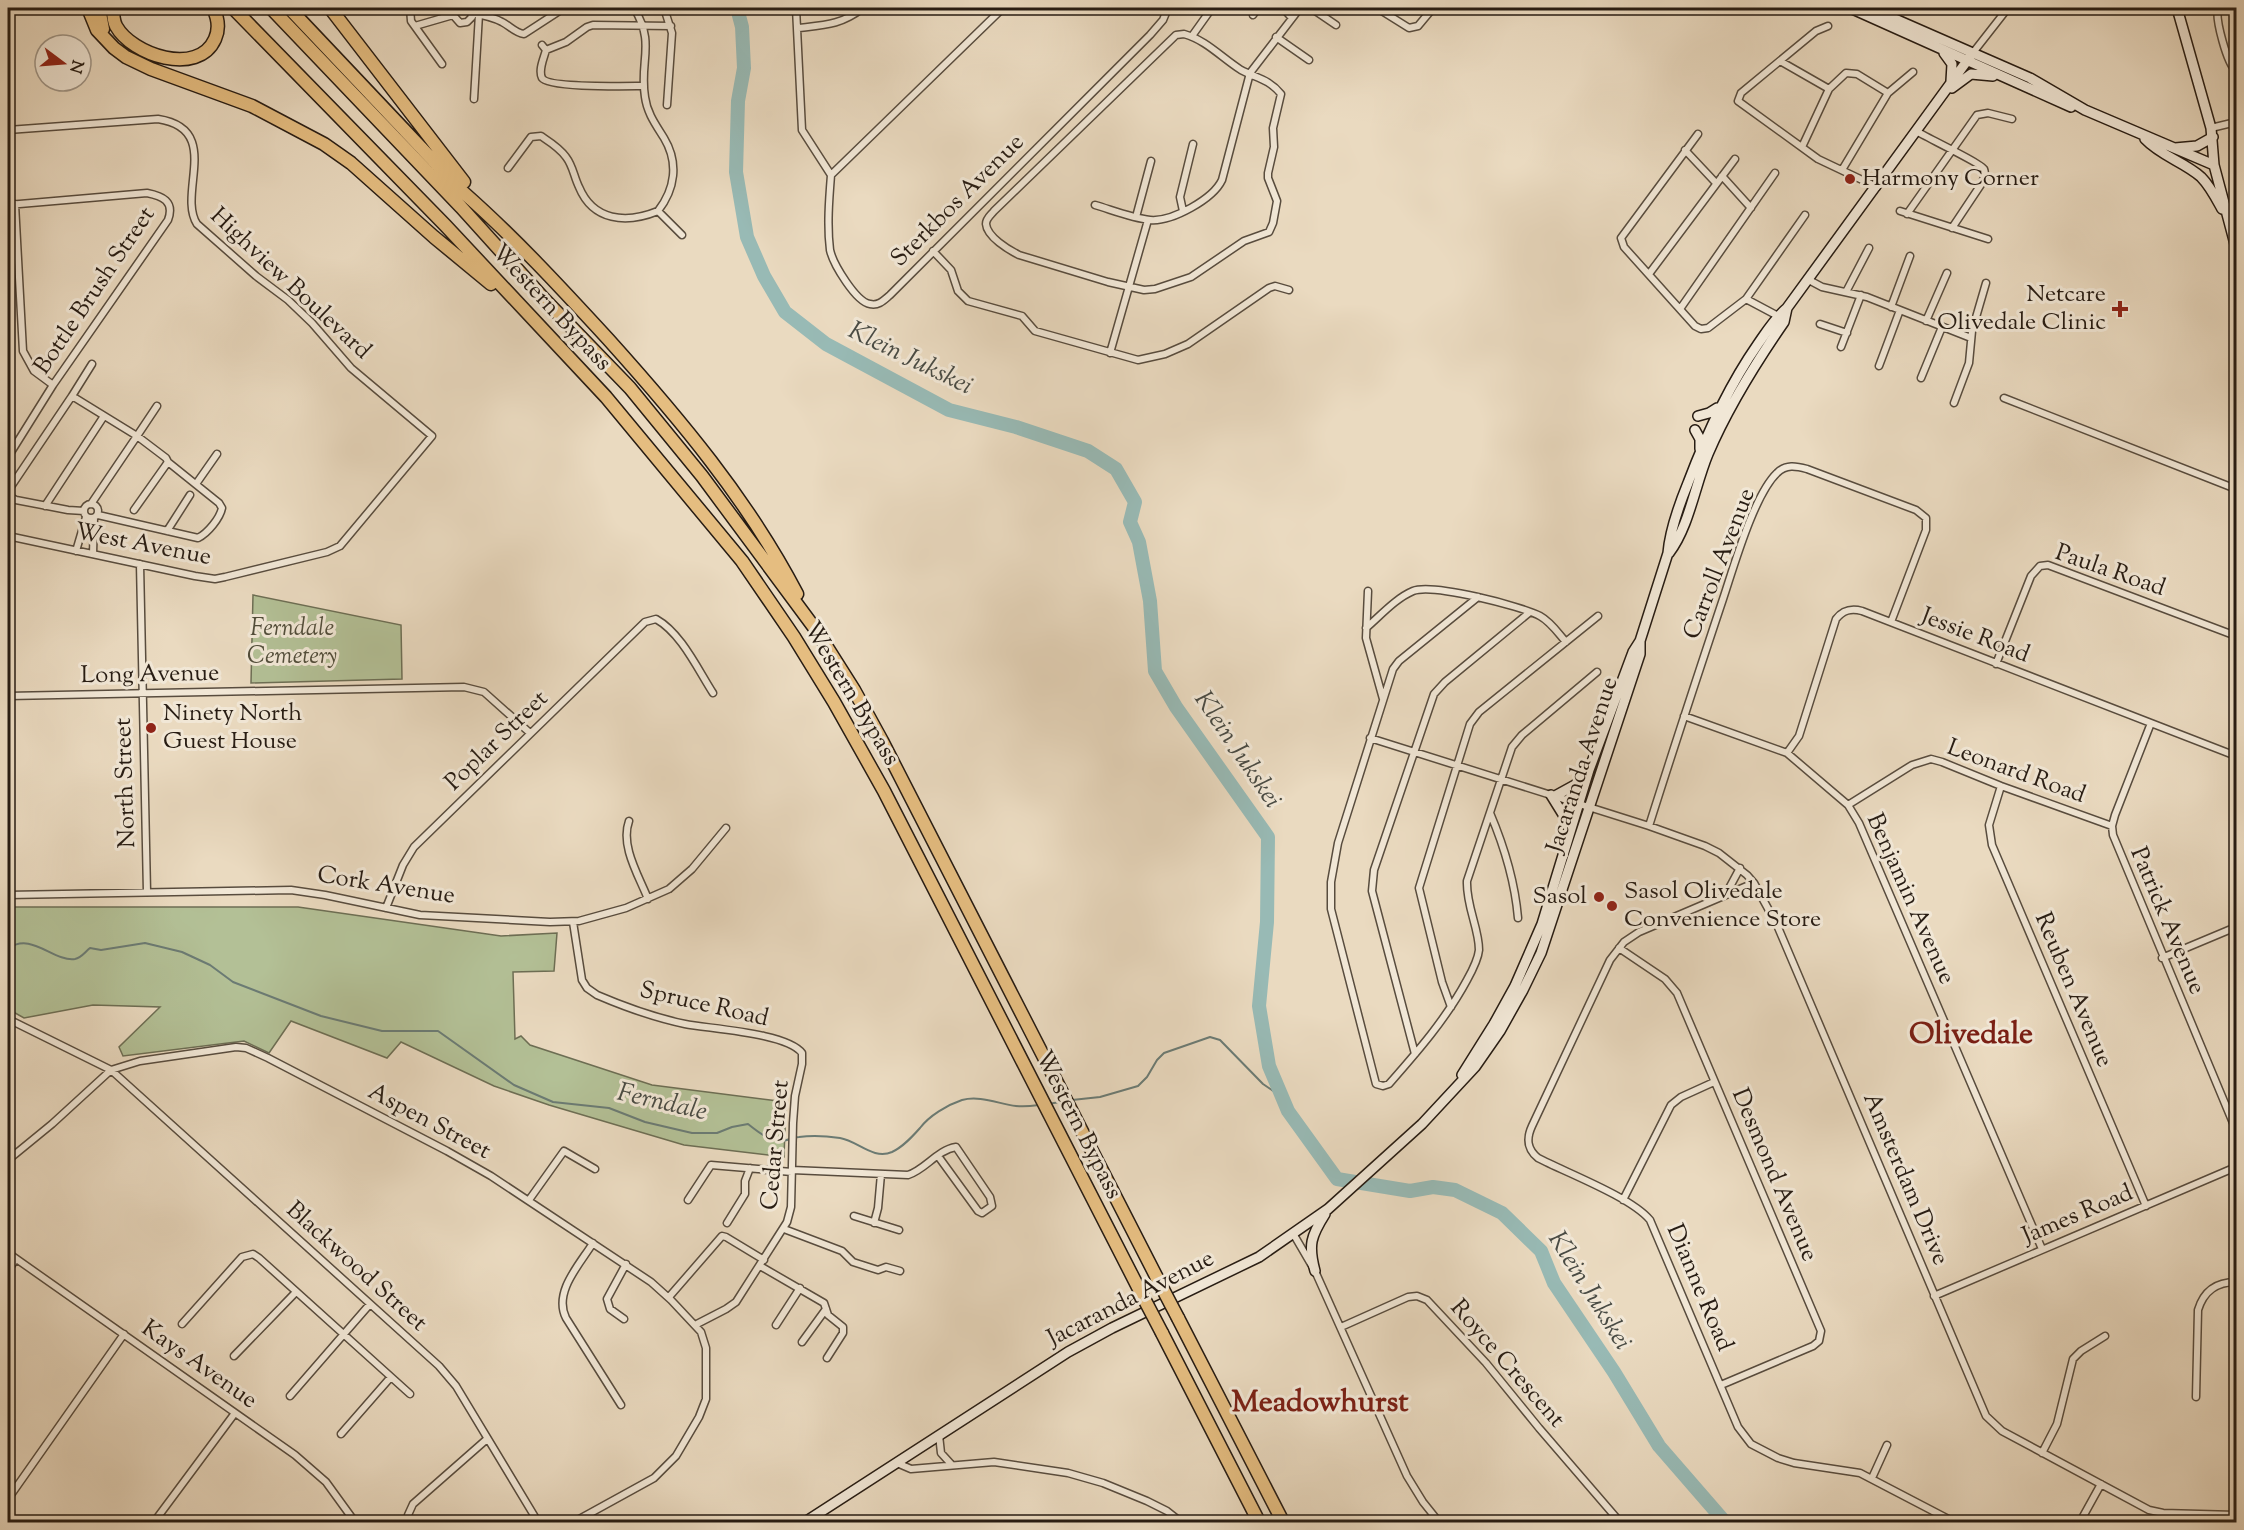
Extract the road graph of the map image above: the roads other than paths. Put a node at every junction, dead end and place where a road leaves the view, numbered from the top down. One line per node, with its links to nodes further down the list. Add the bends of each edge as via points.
1 (88, 8): 42 (highway)
2 (99, 8): 42 (highway)
3 (113, 8): 4 (highway, via 117,27 131,42 154,54 185,60 201,56 214,41 218,25)
4 (213, 8)
5 (233, 8): 113 (highway, Western Bypass)
6 (271, 8): 160 (highway, Western Bypass, via 630,388 702,476)
7 (289, 8): 90 (highway, via 464,193)
8 (330, 8): 90 (highway)
9 (410, 8): 34 (street, via 409,17)
10 (456, 8): 31 (street)
11 (564, 8): 30 (street, via 524,34)
12 (633, 8): 38 (street)
13 (664, 8): 35 (street)
14 (796, 8): 39 (street)
15 (863, 8): 39 (street, via 840,22)
16 (1003, 8): 78 (street)
17 (1212, 8): 40 (street)
18 (1258, 8): 32 (street)
19 (1283, 8): 33 (street)
20 (1298, 8): 33 (street)
21 (1311, 8): 36 (street)
22 (1377, 8): 23 (street, via 1409,28 1418,26)
23 (1433, 8)
24 (1850, 8): 43 (street)
25 (1870, 8): 44 (street)
26 (2008, 8): 44 (street, Jacaranda Avenue)
27 (2177, 8): 64 (street)
28 (2218, 8): 48 (street, via 2227,54)
29 (1168, 10): 98 (street, Sterkbos Avenue, via 1150,35)
30 (474, 12): 31 (street, via 464,23); 57 (street)
31 (453, 15): 34 (street)
32 (1253, 15)
33 (1291, 17): 41 (street)
34 (415, 26): 47 (street)
35 (671, 26): 38 (street); 58 (street)
36 (1336, 26)
37 (1828, 26): 46 (street, via 1816,31)
38 (644, 27): 53 (street); 53 (street, via 592,26 556,47 544,48 541,72 547,82 562,85)
39 (798, 28): 78 (street, via 802,130)
40 (1192, 36): 50 (street); 104 (street, via 1176,35 987,219 992,235 1010,251)
41 (1276, 37): 45 (street); 50 (street)
42 (106, 39): 113 (highway, via 120,53 142,65 252,106 324,144)
43 (1930, 45): 44 (street); 52 (street, via 1951,60)
44 (1969, 57): 51 (street); 52 (street, Jacaranda Avenue); 59 (street, via 2030,78)
45 (1309, 60)
46 (1780, 61): 54 (street); 68 (street, via 1741,93 1738,101)
47 (442, 63)
48 (2236, 71)
49 (1913, 72): 55 (street)
50 (1250, 73): 87 (street, via 1218,188 1206,200); 104 (street, via 1268,82 1282,96 1268,173 1277,201 1271,228 1244,241 1191,277 1155,289)
51 (2013, 81): 56 (street, via 1971,74); 59 (street)
52 (1950, 83): 56 (street, Jacaranda Avenue)
53 (644, 86): 86 (street, via 648,112 673,163 671,188)
54 (1829, 88): 55 (street, via 1851,72); 68 (street)
55 (1888, 93): 76 (street)
56 (1941, 96): 63 (street, Jacaranda Avenue)
57 (474, 99)
58 (667, 105)
59 (2085, 110): 66 (street)
60 (2012, 119): 71 (street, via 1980,113)
61 (2236, 122): 64 (street)
62 (8, 130): 135 (street, Highview Boulevard, via 158,119 176,124 193,146 192,207 197,224 288,300 351,368)
63 (1916, 131): 71 (street); 81 (street, Jacaranda Avenue)
64 (2212, 132): 69 (street, via 2197,146); 74 (street)
65 (1698, 134): 70 (street)
66 (2142, 135): 69 (street); 92 (street, via 2155,149 2202,178)
67 (1193, 144): 87 (street, via 1180,197)
68 (1802, 147): 76 (street)
69 (2172, 148): 74 (street)
70 (1685, 150): 80 (street); 101 (street, via 1621,238 1624,247)
71 (1951, 151): 93 (street, via 1979,164 1985,176); 93 (street, via 1904,212)
72 (1735, 159): 79 (street)
73 (1151, 161): 89 (street)
74 (2214, 165): 92 (street)
75 (508, 168): 86 (street, via 531,137 541,136 566,156 593,210 623,217)
76 (1842, 170): 81 (street)
77 (1775, 173): 85 (street)
78 (831, 176): 98 (street, Sterkbos Avenue, via 832,259 864,302 881,303)
79 (1722, 176): 80 (street); 85 (street)
80 (1716, 183): 101 (street)
81 (1878, 187): 102 (street, Jacaranda Avenue)
82 (15, 204): 83 (street); 125 (street, via 23,351 34,371); 125 (street, Bottle Brush Street, via 136,192 159,195 170,204 168,220)
83 (8, 205)
84 (1095, 205): 89 (street)
85 (1751, 208): 111 (street)
86 (658, 211): 94 (street)
87 (1183, 211): 91 (street)
88 (1805, 215): 108 (street)
89 (1136, 217): 91 (street)
90 (493, 218): 160 (highway, via 578,306 689,432 782,565)
91 (1148, 220): 104 (street)
92 (2230, 225): 97 (street)
93 (1952, 228): 95 (street)
94 (682, 235)
95 (1988, 239)
96 (1869, 248): 106 (street)
97 (2236, 248)
98 (933, 251): 121 (street, via 951,270 958,291 968,301 1022,316 1035,331)
99 (1910, 256): 109 (street)
100 (1947, 273): 115 (street)
101 (1649, 274): 111 (street)
102 (1807, 279): 106 (street); 110 (street, Jacaranda Avenue)
103 (1986, 284): 119 (street)
104 (1130, 288): 121 (street)
105 (1289, 290): 121 (street, via 1269,288 1188,344 1165,354 1138,360)
106 (1846, 292): 107 (street)
107 (1861, 295): 109 (street); 118 (street)
108 (1746, 299): 111 (street, via 1704,330); 114 (street)
109 (1891, 307): 112 (street)
110 (1787, 308): 114 (street, Jacaranda Avenue); 151 (street, Jacaranda Avenue, via 1784,322 1729,408 1703,466 1678,541)
111 (1680, 309)
112 (1900, 310): 115 (street); 123 (street)
113 (529, 315): 282 (highway, Western Bypass, bridge, via 606,397 720,533 794,637 834,702 884,791)
114 (1778, 316): 130 (street, Jacaranda Avenue)
115 (1926, 321): 117 (street)
116 (1820, 324): 118 (street)
117 (1942, 327): 119 (street); 124 (street)
118 (1847, 333): 120 (street)
119 (1971, 338): 128 (street, via 1968,363)
120 (1841, 347)
121 (1110, 353)
122 (92, 364): 126 (street)
123 (1879, 366)
124 (1921, 378)
125 (53, 385): 138 (street, Bottle Brush Street)
126 (72, 396): 131 (street); 144 (street, via 10,488 13,499)
127 (2004, 398): 141 (street)
128 (1954, 403)
129 (157, 406): 134 (street)
130 (1719, 406): 132 (street); 136 (street, Jacaranda Avenue)
131 (104, 416): 134 (street); 144 (street)
132 (1698, 416)
133 (1695, 430): 136 (street)
134 (137, 436): 139 (street); 143 (street)
135 (432, 436): 153 (street, West Avenue, via 334,550 215,579)
136 (1700, 452): 151 (street, Jacaranda Avenue)
137 (217, 454): 140 (street)
138 (8, 457)
139 (168, 462): 140 (street); 145 (street)
140 (196, 484): 148 (street, via 219,503 221,513 200,537)
141 (2236, 489)
142 (190, 495): 148 (street)
143 (92, 504): 146 (street, via 87,505); 147 (street, via 98,509)
144 (45, 506): 146 (street)
145 (134, 510)
146 (85, 514): 147 (street); 150 (street)
147 (96, 517): 148 (street); 152 (street)
148 (167, 531)
149 (8, 536): 150 (street, West Avenue)
150 (76, 551): 152 (street, West Avenue)
151 (1668, 553): 163 (street, Jacaranda Avenue)
152 (93, 554): 153 (street, West Avenue)
153 (140, 564): 167 (street, North Street)
154 (1368, 591): 159 (street)
155 (1478, 597): 156 (street); 159 (street, via 1421,589 1406,595); 169 (street, via 1399,661)
156 (1530, 612): 162 (street, via 1550,623); 174 (street, via 1438,689)
157 (1598, 616): 162 (street)
158 (1891, 622): 164 (street, Jessie Road); 170 (street, Carroll Avenue, via 1926,530 1926,518 1916,510 1807,469 1782,469 1762,494 1742,544); 175 (street, Jessie Road, via 1856,609 1838,616 1799,736)
159 (1366, 628): 169 (street, via 1367,648)
160 (816, 630): 283 (highway, Western Bypass, bridge, via 882,741)
161 (2236, 636): 164 (street, Paula Road, via 2048,565 2040,566 2031,576)
162 (1566, 642): 177 (street, via 1473,718)
163 (1640, 642): 178 (street, Jacaranda Avenue); 184 (street, Jacaranda Avenue, via 1640,654)
164 (1996, 664): 171 (street, Jessie Road)
165 (1597, 672): 179 (street, via 1516,741)
166 (712, 693): 172 (street, Poplar Street, via 685,649 656,619 645,622)
167 (141, 694): 168 (street, Long Avenue); 172 (street, Long Avenue, via 464,687 484,692); 193 (street, North Street)
168 (8, 696)
169 (1383, 699): 173 (street)
170 (1684, 716): 175 (street, Benjamin Avenue); 187 (street, Carroll Avenue)
171 (2151, 723): 176 (street, Jessie Road); 188 (street, Patrick Avenue)
172 (530, 733): 197 (street, Poplar Street, via 414,847)
173 (1370, 738): 174 (street, Amsterdam Drive); 205 (street, via 1338,843 1331,909 1376,1084 1389,1084)
174 (1414, 751): 177 (street, Amsterdam Drive); 205 (street, via 1372,881 1382,935)
175 (1787, 753): 183 (street, Benjamin Avenue)
176 (2236, 756)
177 (1456, 766): 179 (street, Amsterdam Drive); 203 (street, via 1419,888)
178 (1589, 770): 181 (street, via 1575,785); 182 (street, Jacaranda Avenue)
179 (1502, 779): 181 (street, Amsterdam Drive); 185 (street)
180 (2001, 786): 183 (street, Leonard Road, via 1930,759 1912,765); 188 (street, Leonard Road); 221 (street, Reuben Avenue, via 1989,825 1992,845)
181 (1553, 796): 182 (street, Amsterdam Drive); 190 (street)
182 (1578, 804): 184 (street, Amsterdam Drive); 190 (street, Jacaranda Avenue)
183 (1848, 806): 230 (street, Benjamin Avenue, via 1887,887)
184 (1589, 807): 187 (street, Amsterdam Drive); 209 (street, Jacaranda Avenue, via 1541,953 1489,1048)
185 (1490, 813): 198 (street, via 1500,837); 203 (street, via 1467,881 1479,953)
186 (629, 821): 196 (street, via 627,843)
187 (1649, 826): 191 (street, Amsterdam Drive, via 1705,846)
188 (2112, 826): 202 (street, Patrick Avenue, via 2115,845)
189 (726, 828): 196 (street, Cork Avenue, via 683,877)
190 (1570, 831): 209 (street, Jacaranda Avenue, via 1547,909 1525,963)
191 (1740, 868): 192 (street, Amsterdam Drive); 194 (street)
192 (1754, 883): 194 (street, Dianne Road); 241 (street, Amsterdam Drive, via 1780,931)
193 (147, 892): 195 (street, Cork Avenue); 197 (street, Cork Avenue, via 291,890)
194 (1726, 894): 201 (street, Dianne Road, via 1639,932)
195 (8, 895)
196 (648, 899): 199 (street, Cork Avenue, via 613,913)
197 (386, 908): 199 (street, Cork Avenue, via 432,916)
198 (1518, 918)
199 (573, 922): 206 (street, Spruce Road, via 582,980 597,995 673,1021 772,1038 796,1047)
200 (2236, 927): 202 (street)
201 (1619, 948): 208 (street, Desmond Avenue, via 1672,986); 220 (street, Dianne Road, via 1532,1126 1528,1143 1538,1158)
202 (2162, 958): 210 (street, Patrick Avenue)
203 (1451, 1007): 205 (street)
204 (8, 1019): 207 (street, Blackwood Street)
205 (1415, 1054)
206 (803, 1061): 216 (street, Cedar Street, via 795,1096)
207 (111, 1070): 212 (street); 218 (street, Aspen Street, via 140,1061 246,1048 447,1151); 243 (street, Blackwood Street)
208 (1714, 1082): 220 (street, via 1671,1105); 257 (street, Desmond Avenue, via 1821,1332 1813,1346)
209 (1455, 1087): 222 (street, Jacaranda Avenue, via 1422,1124)
210 (2236, 1130)
211 (938, 1156): 211 (street, via 956,1147 992,1206 982,1213 978,1211); 217 (street, via 908,1176)
212 (8, 1160)
213 (2236, 1167): 221 (street, James Road)
214 (750, 1168): 216 (street); 219 (street, via 711,1165); 225 (street, via 745,1180 746,1194)
215 (595, 1169): 218 (street, via 564,1150)
216 (792, 1171): 217 (street); 226 (street, Cedar Street, via 791,1207)
217 (881, 1174): 224 (street)
218 (529, 1200): 229 (street, Aspen Street)
219 (688, 1200)
220 (1623, 1200): 257 (street, Dianne Road, via 1646,1216 1655,1229)
221 (2146, 1206): 230 (street, James Road)
222 (1328, 1209): 228 (street, Jacaranda Avenue); 237 (street, via 1311,1240)
223 (854, 1216): 224 (street)
224 (874, 1222): 227 (street)
225 (727, 1223)
226 (784, 1229): 233 (street, Cedar Street); 236 (street, via 842,1251 853,1262 878,1270 886,1267)
227 (899, 1230)
228 (1294, 1235): 237 (street); 264 (street, Jacaranda Avenue, via 1259,1257 1084,1342)
229 (593, 1243): 234 (street, Aspen Street); 261 (street, via 564,1291 562,1308)
230 (2042, 1249): 241 (street, James Road)
231 (8, 1253): 232 (street, Kays Avenue)
232 (16, 1259): 235 (street); 250 (street, Kays Avenue)
233 (762, 1263): 239 (street); 242 (street, via 722,1236); 247 (street, Cedar Street, via 736,1302)
234 (626, 1264): 242 (street, Aspen Street); 245 (street, via 607,1299 610,1309)
235 (8, 1269)
236 (900, 1271)
237 (1315, 1271): 249 (street)
238 (2236, 1282): 260 (street, via 2211,1288 2200,1301)
239 (800, 1288): 244 (street, via 824,1303); 248 (street)
240 (296, 1292): 246 (street, via 259,1258 248,1254); 251 (street); 254 (street)
241 (1934, 1296): 267 (street, Amsterdam Drive, via 1986,1416 2002,1431)
242 (669, 1297): 247 (street, Aspen Street)
243 (370, 1304): 251 (street); 265 (street, Blackwood Street, via 446,1372)
244 (826, 1309): 253 (street); 255 (street, via 843,1328)
245 (624, 1319)
246 (182, 1324)
247 (695, 1324): 279 (street, via 705,1342 707,1390 703,1410 685,1442 654,1478)
248 (776, 1325)
249 (1341, 1328): 274 (street, via 1407,1476); 285 (street, Royce Crescent, via 1405,1298 1417,1296 1427,1300)
250 (124, 1334): 262 (street, Kays Avenue); 272 (street)
251 (344, 1336): 256 (street); 259 (street)
252 (2105, 1336): 267 (street, via 2073,1359 2057,1424)
253 (802, 1342)
254 (234, 1356)
255 (827, 1358)
256 (390, 1378): 258 (street); 263 (street)
257 (1721, 1385): 270 (street, Dianne Road, via 1738,1427 1751,1444 1786,1461 1850,1470)
258 (410, 1394)
259 (290, 1396)
260 (2196, 1397)
261 (621, 1405)
262 (235, 1413): 275 (street); 276 (street, Kays Avenue, via 317,1473)
263 (341, 1434)
264 (939, 1435): 268 (street, Jacaranda Avenue); 269 (street, via 941,1453)
265 (488, 1439): 277 (street, via 413,1504 408,1515); 278 (street, Blackwood Street)
266 (1887, 1445): 270 (street)
267 (2042, 1453): 271 (street, Amsterdam Drive)
268 (897, 1463): 269 (street, via 911,1469); 280 (street, Jacaranda Avenue)
269 (951, 1464): 281 (street, via 994,1462 1077,1475 1147,1500)
270 (1872, 1478): 286 (street, Dianne Road)
271 (2101, 1484): 273 (street, Amsterdam Drive, via 2156,1512); 287 (street)
272 (8, 1499)
273 (2236, 1515)
274 (1437, 1520): 284 (street)
275 (154, 1522)
276 (355, 1522)
277 (411, 1522)
278 (538, 1522)
279 (574, 1522)
280 (805, 1522)
281 (1181, 1522)
282 (1259, 1522)
283 (1283, 1522)
284 (1427, 1522)
285 (1620, 1522)
286 (1954, 1522)
287 (2080, 1522)

